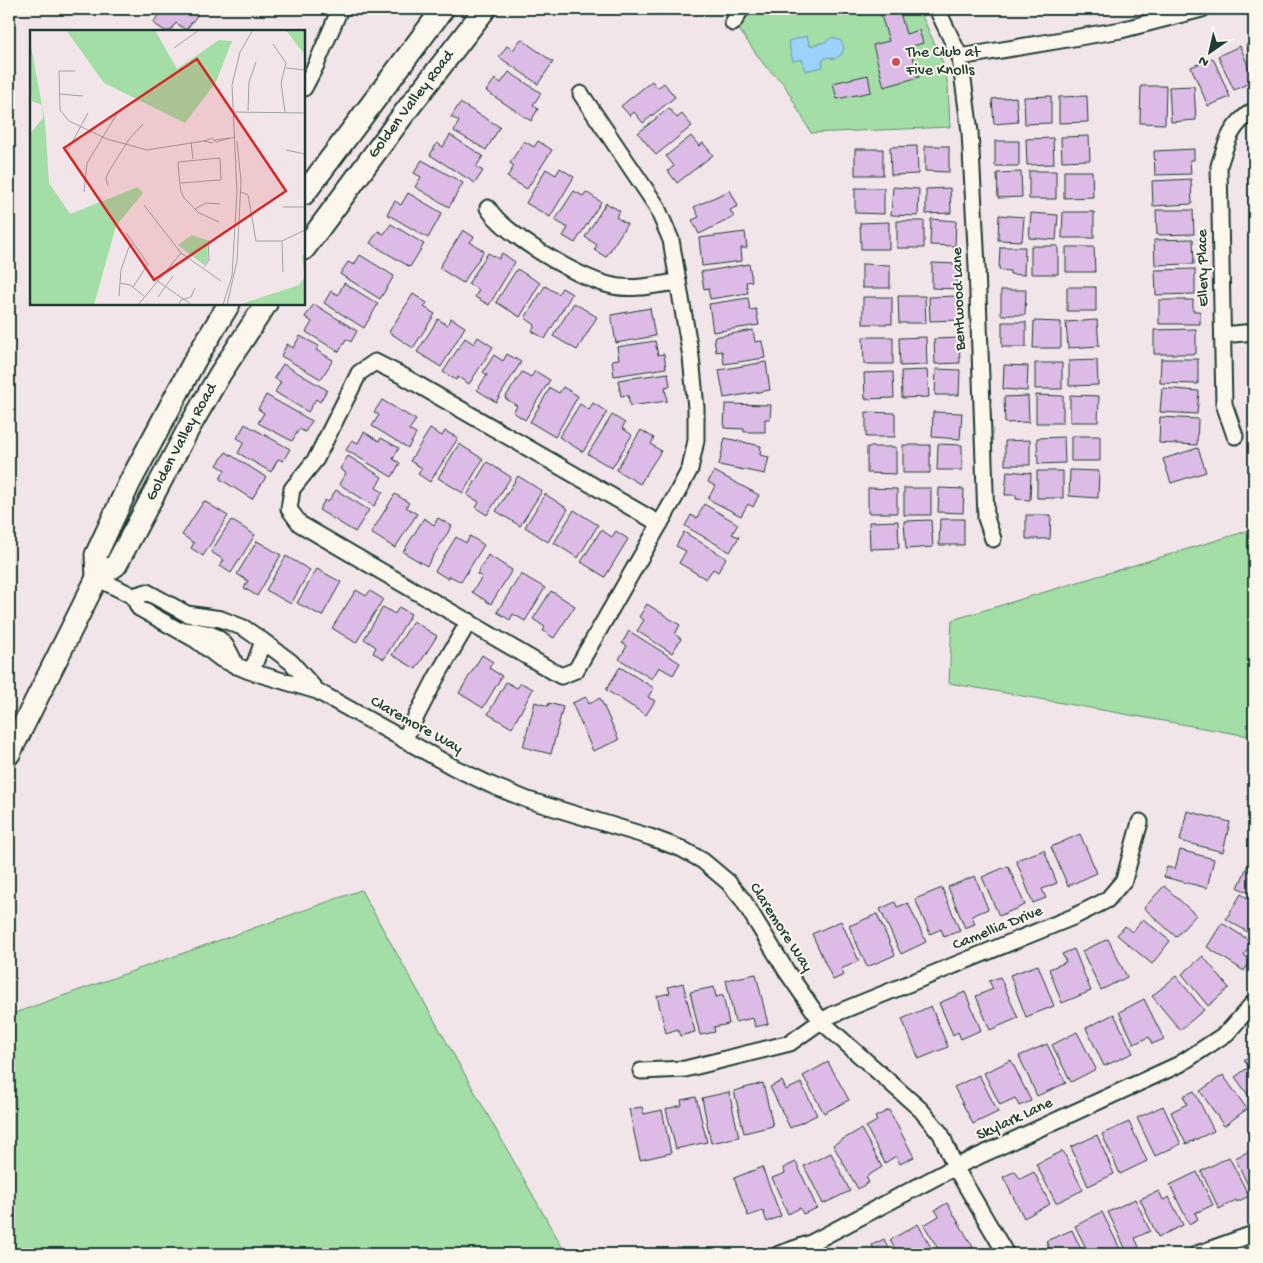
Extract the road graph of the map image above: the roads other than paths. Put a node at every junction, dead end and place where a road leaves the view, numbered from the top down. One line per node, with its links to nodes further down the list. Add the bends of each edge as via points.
1 (340, 9): 9 (street)
2 (443, 9): 12 (main road, Golden Valley Road)
3 (485, 9): 14 (main road, Golden Valley Road)
4 (741, 9): 7 (street)
5 (936, 9): 8 (street, Bentwood Lane)
6 (1202, 9): 8 (street, via 1121,30)
7 (732, 23)
8 (960, 57): 22 (street, Bentwood Lane, via 970,132 974,198 986,518)
9 (305, 86)
10 (581, 94): 15 (street, via 656,205 671,240)
11 (1254, 110): 19 (street, Ellery Place, via 1242,118 1228,136 1219,166)
12 (305, 193)
13 (488, 208): 15 (street, via 493,217 517,236 583,276 610,285 635,288)
14 (305, 248)
15 (677, 282): 21 (street, via 691,357 696,440 690,469)
16 (228, 305): 23 (main road, Golden Valley Road, via 130,482 96,555)
17 (265, 305): 23 (main road, Golden Valley Road, via 190,426 116,565)
18 (1254, 332): 19 (street)
19 (1223, 335): 20 (street, Ellery Place, via 1224,404)
20 (1235, 436)
21 (660, 524): 25 (street, via 576,670 561,676); 25 (street, via 375,362 359,373 316,459 292,489 290,509 300,524)
22 (994, 539)
23 (97, 578): 24 (street, Claremore Way); 30 (main road, Golden Valley Road)
24 (133, 596): 26 (street, Claremore Way, via 147,592 187,614 221,619); 27 (street, Claremore Way, via 139,608)
25 (469, 621): 29 (street)
26 (262, 640): 27 (street, via 258,656); 28 (street, Claremore Way, via 291,662)
27 (242, 669): 28 (street, Claremore Way)
28 (317, 692): 29 (street, Claremore Way)
29 (404, 740): 33 (street, Claremore Way, via 455,768 528,800 650,837 703,861 743,900)
30 (9, 754)
31 (1140, 822): 33 (street, Camellia Drive, via 1124,880 1107,900)
32 (1254, 1002): 35 (street, Skylark Lane, via 1227,1033 1180,1064)
33 (821, 1021): 34 (street, Camellia Drive, via 790,1043 685,1069); 35 (street, Claremore Way, via 921,1110 941,1134)
34 (641, 1071)
35 (956, 1167): 37 (street, Skylark Lane, via 812,1243); 38 (street, Claremore Way)
36 (1253, 1234): 39 (street)
37 (779, 1254)
38 (1006, 1254)
39 (1197, 1254)

